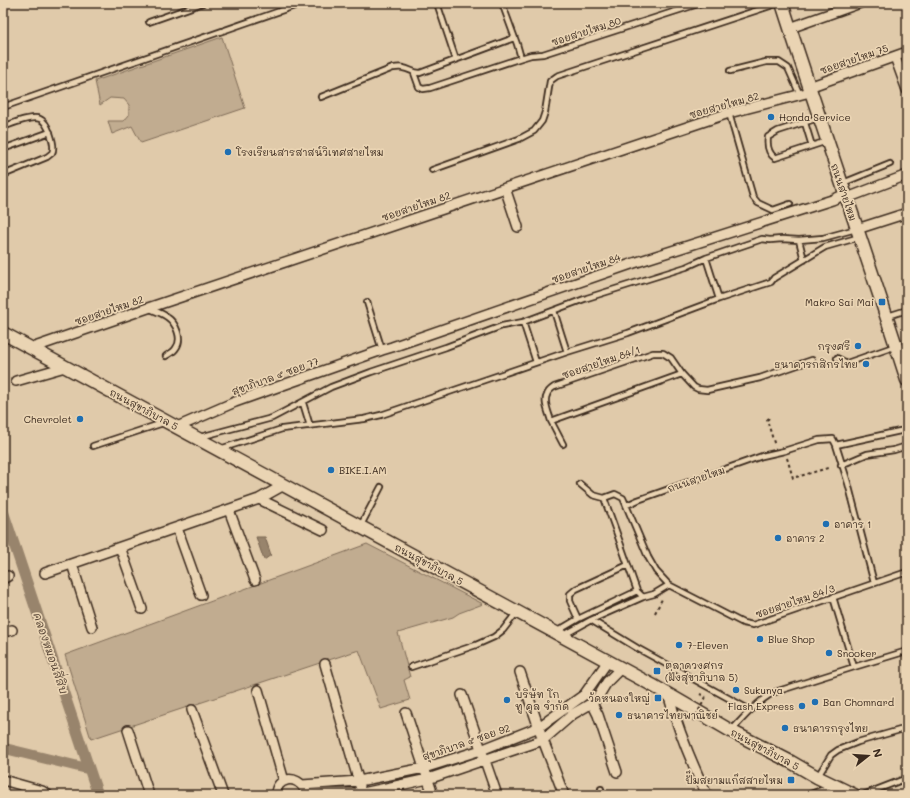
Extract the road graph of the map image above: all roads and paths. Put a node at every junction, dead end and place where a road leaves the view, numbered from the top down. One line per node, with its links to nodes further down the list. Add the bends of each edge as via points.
1 (202, 3): 9 (lane)
2 (303, 3): 21 (lane)
3 (437, 3): 15 (lane)
4 (502, 3): 11 (lane)
5 (701, 3): 14 (lane, ซอยสายไหม 80, via 543,54)
6 (779, 3): 31 (lane, via 557,76 550,81 545,112 534,131)
7 (782, 3): 10 (main road, ถนนสายไหม)
8 (860, 3): 10 (street)
9 (149, 22)
10 (790, 28): 19 (main road, ถนนสายไหม)
11 (514, 38): 14 (lane); 15 (lane)
12 (907, 52): 13 (street, ซอยสายไหม 75)
13 (895, 56): 18 (street); 19 (street, ซอยสายไหม 75)
14 (521, 58): 17 (lane, ซอยสายไหม 80, via 423,89 419,86)
15 (456, 60): 17 (lane)
16 (730, 71): 19 (lane, via 766,62 779,62 788,68)
17 (414, 73): 20 (lane, via 401,67 393,68)
18 (907, 90)
19 (806, 92): 22 (street, ซอยสายไหม 82); 23 (main road, ถนนสายไหม)
20 (321, 97)
21 (3, 107)
22 (729, 113): 34 (street, ซอยสายไหม 82); 36 (lane, via 753,197 758,203 773,210)
23 (819, 118): 24 (lane); 27 (main road, ถนนสายไหม)
24 (805, 123): 28 (lane); 28 (lane, via 778,131 768,137 767,143 771,155 775,158)
25 (3, 127): 26 (lane, via 34,118 41,119)
26 (50, 132): 29 (lane); 32 (lane, via 52,153)
27 (827, 141): 28 (lane); 35 (main road, ถนนสายไหม)
28 (812, 146)
29 (3, 149)
30 (890, 164): 35 (lane)
31 (432, 170)
32 (3, 175)
33 (907, 175): 35 (street, ซอยสายไหม 84)
34 (505, 188): 38 (street); 45 (street, ซอยสายไหม 82)
35 (845, 192): 39 (main road, ถนนสายไหม); 53 (street, ซอยสายไหม 84, via 832,200 634,263)
36 (790, 204)
37 (907, 213): 39 (street)
38 (518, 227)
39 (858, 233): 40 (lane); 42 (lane, via 825,247); 48 (main road, ถนนสายไหม)
40 (799, 240): 41 (lane, via 762,238); 42 (lane)
41 (706, 258): 43 (lane); 47 (lane)
42 (804, 260): 43 (lane, via 771,282)
43 (719, 299): 54 (lane, via 628,333)
44 (367, 302): 53 (lane)
45 (148, 308): 52 (street, ซอยสายไหม 82); 55 (lane, via 168,317 178,333 179,343 176,350)
46 (907, 310): 48 (lane)
47 (554, 311): 49 (lane); 54 (lane)
48 (886, 317): 51 (main road, ถนนสายไหม)
49 (523, 322): 58 (lane); 63 (lane, via 502,326 371,372 331,387)
50 (3, 333): 52 (main road, ถนนสุขาภิบาล 5)
51 (896, 346): 56 (lane, via 847,363); 61 (main road, ถนนสายไหม)
52 (32, 348): 59 (main road, ถนนสุขาภิบาล 5)
53 (382, 350): 66 (street, สุขาภิบาล ๕ ซอย 77)
54 (567, 352): 58 (lane)
55 (166, 356)
56 (837, 358)
57 (812, 360): 60 (lane, ซอยสายไหม 84/1, via 760,378 707,390 694,387)
58 (536, 362): 67 (lane, via 381,415)
59 (65, 367): 62 (street); 66 (main road, ถนนสุขาภิบาล 5)
60 (682, 374): 65 (lane); 65 (lane, ซอยสายไหม 84/1, via 671,358 663,353 653,353 554,387 546,396)
61 (907, 380)
62 (16, 381)
63 (302, 403): 67 (lane); 69 (lane, via 272,418)
64 (769, 418): 75 (path, via 767,420)
65 (551, 421): 70 (lane, ซอยสายไหม 84/1)
66 (172, 424): 69 (main road, ถนนสุขาภิบาล 5); 72 (lane)
67 (310, 426): 74 (lane, via 282,429)
68 (907, 430): 71 (lane, ถนนสายไหม)
69 (196, 438): 74 (main road, ถนนสุขาภิบาล 5)
70 (563, 444)
71 (836, 445): 75 (lane, ถนนสายไหม, via 832,439 819,440); 77 (lane)
72 (93, 446)
73 (907, 446): 77 (lane, via 867,454)
74 (218, 449): 80 (main road, ถนนสุขาภิบาล 5)
75 (778, 452): 84 (lane, ถนนสายไหม)
76 (786, 456): 78 (path, via 793,478)
77 (841, 465): 95 (lane)
78 (828, 468)
79 (580, 484): 82 (lane, via 593,495)
80 (284, 485): 83 (street); 86 (main road, ถนนสุขาภิบาล 5)
81 (381, 487): 86 (lane)
82 (604, 498): 84 (lane, via 614,494 623,498); 91 (lane)
83 (259, 499): 85 (street); 88 (street)
84 (626, 505): 96 (lane, via 648,557)
85 (229, 510): 87 (street); 94 (street)
86 (360, 527): 102 (main road, ถนนสุขาภิบาล 5)
87 (177, 528): 89 (street); 98 (street)
88 (323, 530)
89 (120, 547): 90 (street); 101 (street)
90 (72, 564): 93 (street); 105 (street)
91 (628, 565): 97 (lane); 103 (lane, via 570,594 570,601)
92 (907, 572): 95 (lane, ซอยสายไหม 84/3)
93 (45, 573)
94 (255, 580)
95 (874, 583): 100 (lane, ซอยสายไหม 84/3)
96 (669, 585): 99 (lane); 100 (lane, ซอยสายไหม 84/3, via 743,623 753,625)
97 (637, 591): 99 (lane); 103 (lane)
98 (201, 595)
99 (643, 597): 104 (lane)
100 (832, 597): 111 (lane)
101 (142, 609)
102 (518, 612): 106 (main road, ถนนสุขาภิบาล 5); 110 (lane, via 494,637)
103 (578, 619): 106 (lane)
104 (590, 620): 106 (lane); 120 (lane)
105 (92, 627)
106 (559, 634): 108 (main road, ถนนสุขาภิบาล 5)
107 (907, 651): 111 (lane)
108 (608, 661): 112 (main road, ถนนสุขาภิบาล 5); 123 (street, สุขาภิบาล ๕ ซอย 92, via 584,695)
109 (325, 664): 137 (street)
110 (411, 667)
111 (854, 667): 120 (lane, via 772,693)
112 (621, 668): 115 (main road, ถนนสุขาภิบาล 5); 118 (street)
113 (520, 672): 123 (street)
114 (258, 690): 136 (street)
115 (668, 694): 126 (main road, ถนนสุขาภิบาล 5); 151 (street, via 696,773)
116 (700, 694): 122 (path, bridge, via 706,697)
117 (462, 695): 128 (street)
118 (592, 702): 127 (street, via 573,714); 131 (street)
119 (192, 710): 144 (street)
120 (750, 710): 126 (lane)
121 (406, 713): 130 (street)
122 (693, 721)
123 (539, 727): 127 (street); 128 (street, สุขาภิบาล ๕ ซอย 92)
124 (907, 728): 132 (lane, via 838,750 831,754)
125 (128, 730): 143 (street)
126 (731, 731): 132 (main road, ถนนสุขาภิบาล 5)
127 (544, 740): 129 (street); 149 (street)
128 (481, 750): 129 (street); 130 (street, สุขาภิบาล ๕ ซอย 92)
129 (485, 761): 135 (street); 148 (street)
130 (424, 768): 135 (street); 137 (street, สุขาภิบาล ๕ ซอย 92)
131 (617, 772)
132 (817, 777): 139 (main road, ถนนสุขาภิบาล 5)
133 (907, 778): 154 (lane)
134 (3, 780): 142 (street)
135 (428, 780): 141 (street); 147 (street)
136 (284, 781): 138 (street, สุขาภิบาล ๕ ซอย 92, via 291,779); 145 (street, via 279,785)
137 (359, 781): 138 (street, สุขาภิบาล ๕ ซอย 92); 141 (street)
138 (302, 785): 146 (street)
139 (833, 785): 152 (lane); 153 (main road, ถนนสุขาภิบาล 5)
140 (601, 789): 150 (lane)
141 (363, 794): 146 (street)
142 (48, 795)
143 (149, 795)
144 (223, 795)
145 (276, 795)
146 (305, 795)
147 (433, 795)
148 (497, 795)
149 (564, 795)
150 (602, 795)
151 (707, 795)
152 (808, 795)
153 (854, 795)
154 (863, 795)

